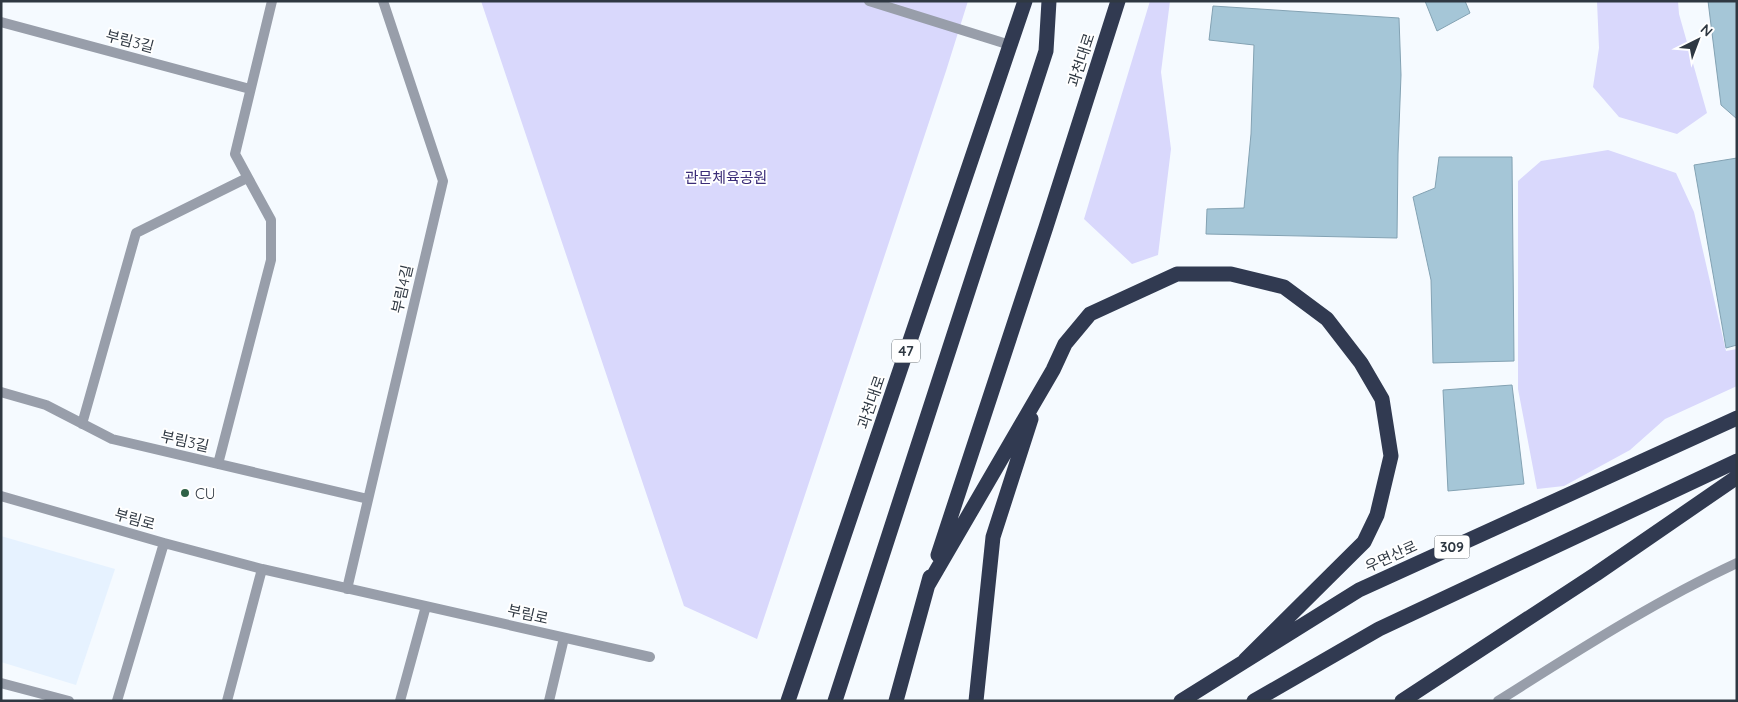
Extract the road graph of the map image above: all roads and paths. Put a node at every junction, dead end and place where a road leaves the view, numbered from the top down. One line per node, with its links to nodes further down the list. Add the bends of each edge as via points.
1 (272, 1): 9 (street)
2 (383, 1): 19 (street, 부림4길, via 443,181)
3 (868, 1): 8 (street)
4 (1025, 1): 8 (highway, 과천대로 / 47)
5 (1049, 1): 36 (highway, via 1046,51)
6 (1118, 1): 23 (highway, 과천대로)
7 (1, 22): 9 (street, 부림3길)
8 (1010, 45): 35 (highway, 과천대로 / 47)
9 (250, 89): 10 (street, via 234,154)
10 (247, 178): 14 (street, via 136,232); 16 (street, via 271,220 271,260)
11 (1, 392): 14 (street, 부림3길, via 46,406)
12 (1039, 392): 23 (highway); 28 (highway, via 1065,344 1090,314 1177,274 1231,274 1284,288 1327,319 1361,362 1382,399 1391,456 1377,515 1364,542); 38 (highway, via 994,537)
13 (1737, 418): 28 (highway, 우면산로 / 309, via 1359,590)
14 (82, 424): 16 (street, 부림3길, via 112,439)
15 (1737, 461): 40 (highway, via 1379,630)
16 (218, 464): 19 (street, 부림3길)
17 (1737, 476): 41 (highway, via 1596,574)
18 (1, 496): 20 (street, 부림로)
19 (368, 499): 24 (street, 부림4길)
20 (164, 543): 22 (street, 부림로); 31 (street)
21 (1737, 563): 42 (street, via 1601,636)
22 (262, 569): 24 (street, 부림로); 32 (street)
23 (928, 585): 37 (highway, 과천대로)
24 (347, 589): 25 (street, 부림로)
25 (426, 606): 26 (street, 부림로); 33 (street)
26 (564, 638): 27 (street, 부림로); 34 (street, 부림로)
27 (650, 657)
28 (1246, 660): 39 (highway, 우면산로 / 309)
29 (1, 683): 30 (street)
30 (69, 701)
31 (116, 701)
32 (226, 701)
33 (400, 701)
34 (549, 701)
35 (788, 701)
36 (835, 701)
37 (896, 701)
38 (976, 701)
39 (1181, 701)
40 (1254, 701)
41 (1402, 701)
42 (1498, 701)

